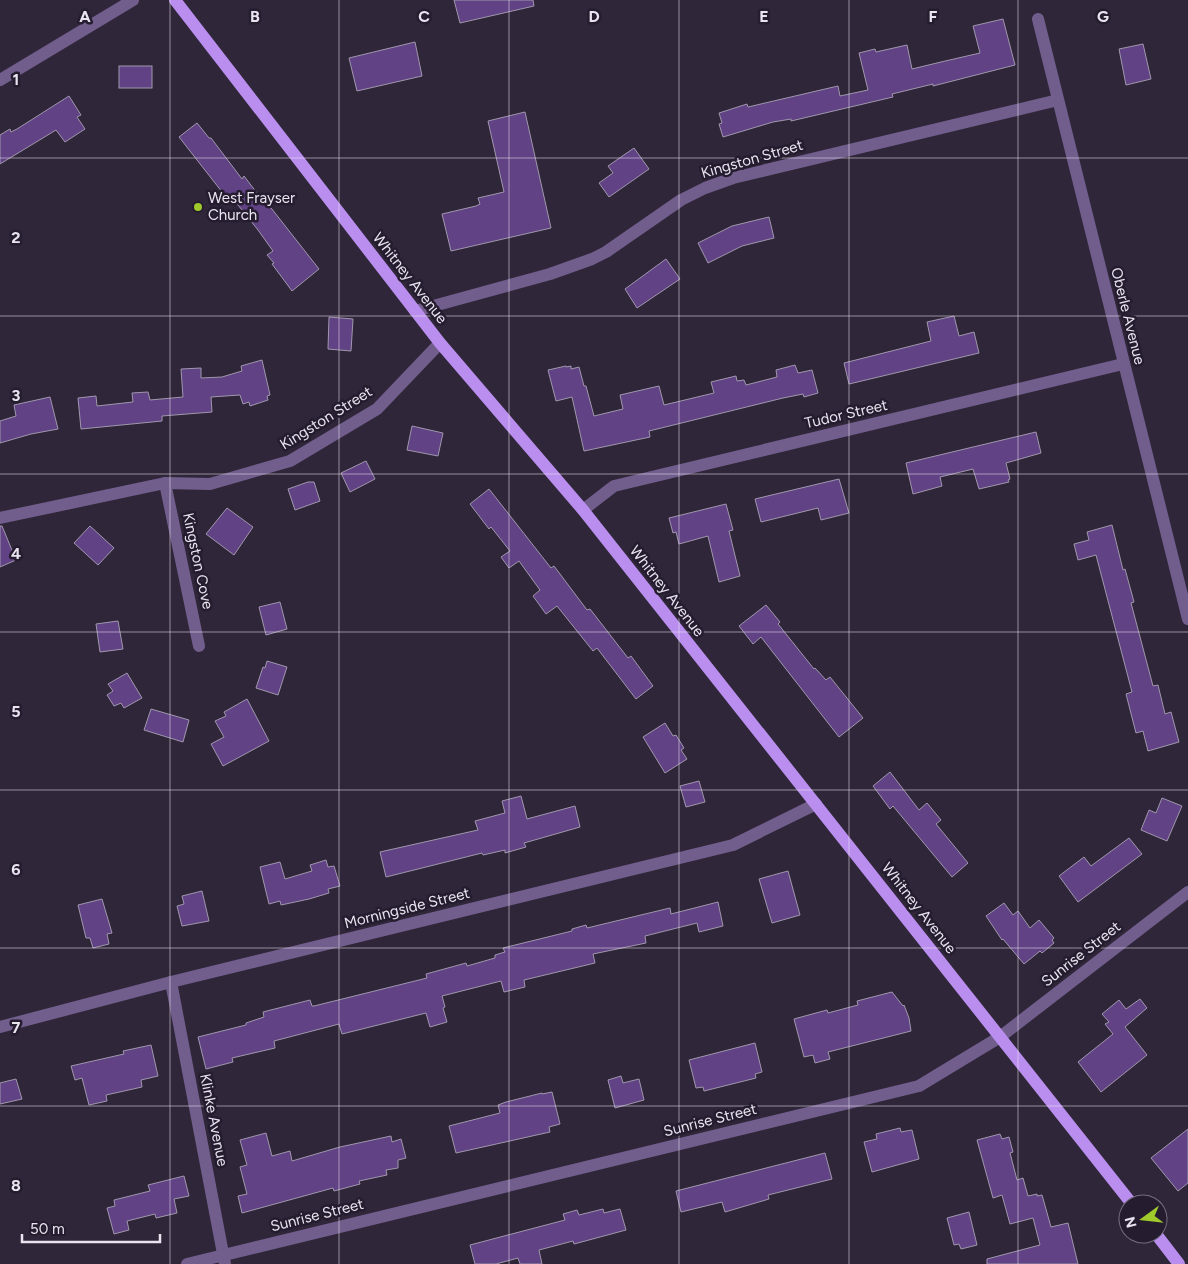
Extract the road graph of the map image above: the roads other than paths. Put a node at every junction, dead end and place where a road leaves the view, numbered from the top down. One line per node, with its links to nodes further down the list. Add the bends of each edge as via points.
1 (133, 0): 4 (street)
2 (175, 0): 6 (main road, Whitney Avenue)
3 (1038, 19): 5 (street, Oberle Avenue)
4 (0, 80)
5 (1058, 100): 6 (street, Kingston Street, via 724,181 681,200 592,260); 8 (street, Oberle Avenue)
6 (415, 311): 7 (main road, Whitney Avenue)
7 (440, 343): 9 (street, Kingston Street, via 377,409 290,462 210,484); 10 (main road, Whitney Avenue)
8 (1123, 364): 10 (street, Tudor Street, via 614,486); 12 (street, Oberle Avenue)
9 (165, 483): 11 (street, Kingston Street); 13 (street, Kingston Cove)
10 (583, 510): 14 (main road, Whitney Avenue)
11 (0, 518)
12 (1188, 619)
13 (199, 646)
14 (816, 804): 16 (street, Morningside Street, via 733,844); 18 (main road, Whitney Avenue)
15 (1188, 892): 18 (street, Sunrise Street)
16 (172, 982): 17 (street, Morningside Street); 21 (street, Klinke Avenue)
17 (0, 1027)
18 (1000, 1037): 19 (main road, Whitney Avenue); 21 (street, Sunrise Street, via 919,1086)
19 (1124, 1194)
20 (1164, 1244): 23 (main road)
21 (224, 1259): 22 (street, Sunrise Street)
22 (187, 1264)
23 (1179, 1264)

